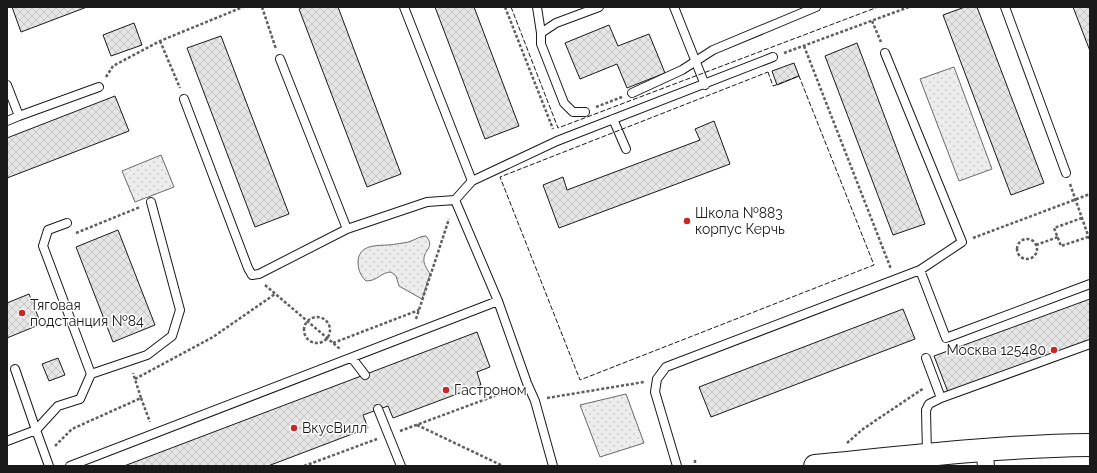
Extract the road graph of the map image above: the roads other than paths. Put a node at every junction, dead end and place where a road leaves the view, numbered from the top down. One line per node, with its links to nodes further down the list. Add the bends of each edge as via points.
1 (404, 7): 22 (lane)
2 (537, 7): 7 (lane)
3 (599, 7): 7 (lane, via 556,23)
4 (674, 7): 12 (lane)
5 (816, 7): 14 (lane, via 713,50 682,70)
6 (1005, 7): 21 (lane)
7 (541, 33): 16 (lane, via 541,44 564,103 573,112)
8 (886, 53): 27 (lane, via 962,242)
9 (773, 57): 12 (lane)
10 (280, 59): 26 (lane)
11 (7, 85): 17 (lane)
12 (704, 85): 18 (lane)
13 (99, 87): 17 (lane)
14 (632, 93)
15 (184, 99): 26 (lane, via 252,275 259,274)
16 (585, 112)
17 (19, 116): 19 (lane)
18 (613, 119): 20 (lane); 22 (lane, via 557,141)
19 (7, 121)
20 (626, 149)
21 (1066, 173)
22 (472, 180): 23 (lane)
23 (455, 200): 26 (lane, via 427,202); 29 (lane)
24 (151, 202): 34 (lane, via 180,310 172,336 147,355)
25 (67, 223): 34 (lane, via 48,230 43,246)
26 (347, 229)
27 (920, 270): 28 (lane, via 946,338); 47 (lane, via 666,367 657,379 655,392)
28 (1090, 284)
29 (498, 301): 31 (lane); 46 (lane, via 535,400)
30 (1090, 344): 36 (lane)
31 (352, 358): 35 (lane); 44 (lane)
32 (926, 358): 36 (lane)
33 (15, 369): 38 (lane)
34 (91, 374): 38 (lane, via 80,399 58,406)
35 (365, 375)
36 (941, 398): 41 (lane, via 929,404 926,410)
37 (378, 409): 45 (lane)
38 (36, 430): 39 (lane); 43 (lane)
39 (7, 441)
40 (1090, 445): 42 (main road, via 1036,446)
41 (927, 455): 42 (main road); 48 (main road)
42 (985, 458)
43 (49, 466)
44 (70, 466)
45 (402, 466)
46 (553, 466)
47 (677, 466)
48 (815, 466)

